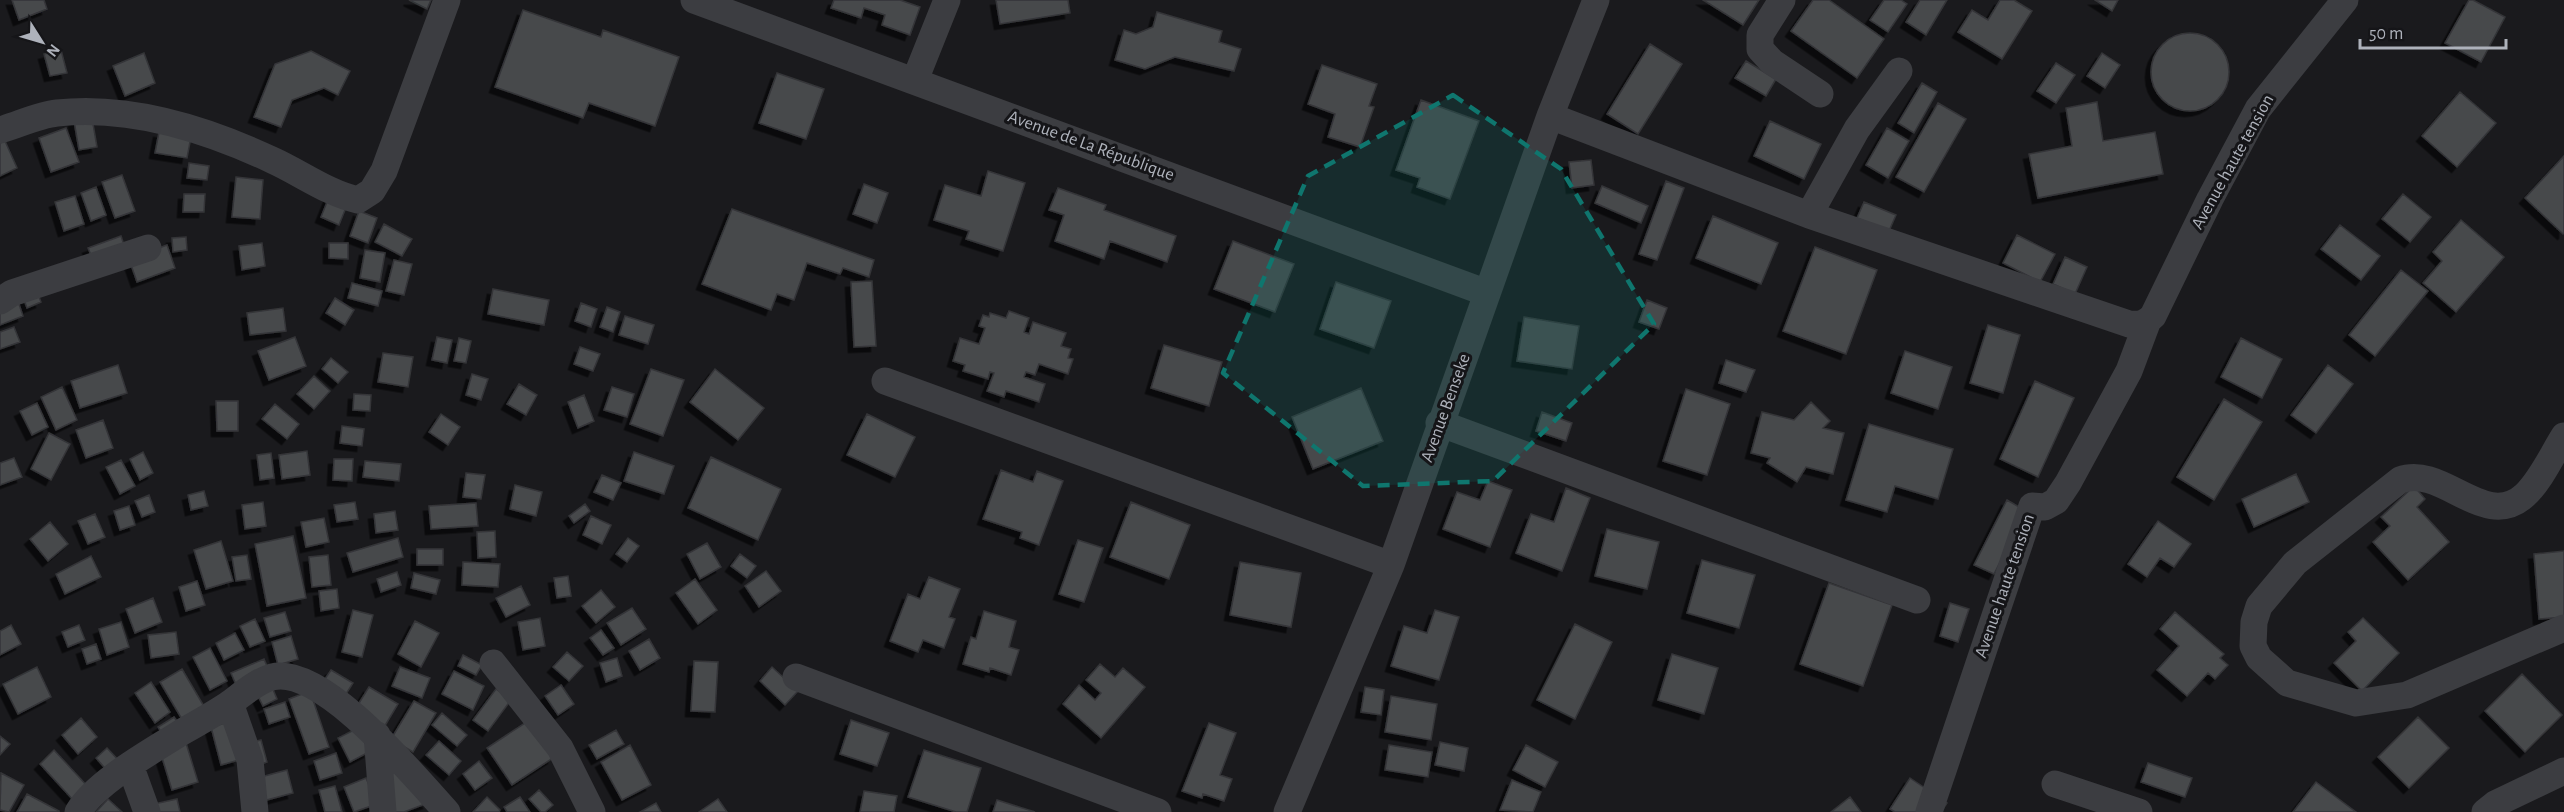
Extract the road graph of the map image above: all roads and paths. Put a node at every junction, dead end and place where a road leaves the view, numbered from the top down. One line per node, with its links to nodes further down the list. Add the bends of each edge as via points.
1 (447, 0): 11 (street, via 384,171 372,191 358,200 341,196 273,160 209,133 158,120 114,112 55,113)
2 (694, 0): 8 (street, Avenue de La République)
3 (947, 0): 8 (street)
4 (1596, 0): 10 (street, Avenue Benseke)
5 (1782, 0): 9 (street, via 1760,35 1760,49 1772,62)
6 (2345, 0): 16 (street, Avenue haute tension, via 2258,110)
7 (1899, 71): 12 (street, via 1857,129)
8 (915, 80): 14 (street, Avenue de La République)
9 (1820, 94)
10 (1550, 116): 12 (street); 14 (street, Avenue Benseke)
11 (0, 130)
12 (1809, 214): 16 (street, via 2129,324)
13 (148, 248): 15 (street, via 12,293)
14 (1487, 293): 18 (street, Avenue Benseke)
15 (0, 301)
16 (2152, 314): 38 (street, Avenue haute tension, via 2125,380 2068,483 2056,501 2045,507 2032,506)
17 (885, 381): 20 (street)
18 (1439, 423): 20 (street, Avenue Benseke); 21 (street)
19 (2564, 436): 22 (street, via 2531,488 2502,507 2488,506 2426,478 2412,475 2400,480 2295,563 2259,606 2253,646 2259,658 2287,683 2356,703 2407,695)
20 (1391, 565): 37 (street, Avenue Benseke)
21 (1917, 600)
22 (2564, 628)
23 (493, 663): 35 (street, via 560,748)
24 (796, 677): 36 (street)
25 (230, 703): 26 (street, via 272,677 297,677); 27 (street); 32 (street, via 250,760)
26 (377, 735): 33 (street); 34 (street)
27 (130, 765): 30 (street); 31 (street)
28 (2564, 771): 40 (street)
29 (2055, 784): 39 (street)
30 (78, 812)
31 (147, 812)
32 (255, 812)
33 (383, 812)
34 (447, 812)
35 (592, 812)
36 (1158, 812)
37 (1287, 812)
38 (1929, 812)
39 (2139, 812)
40 (2485, 812)

